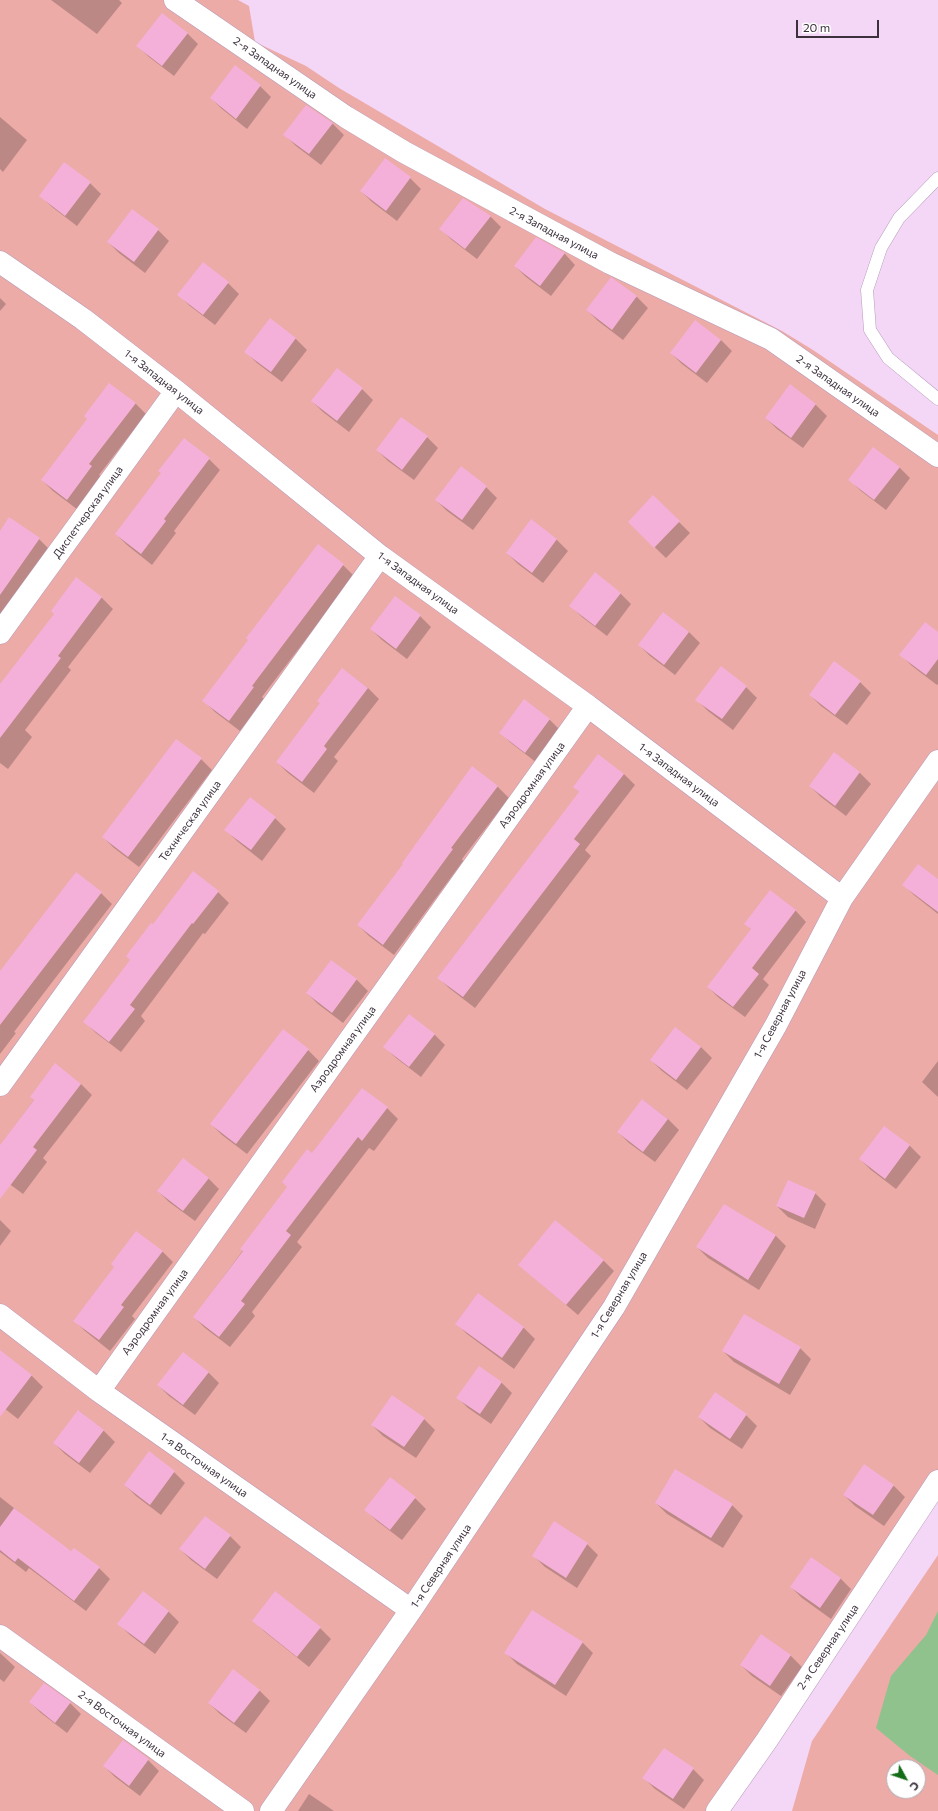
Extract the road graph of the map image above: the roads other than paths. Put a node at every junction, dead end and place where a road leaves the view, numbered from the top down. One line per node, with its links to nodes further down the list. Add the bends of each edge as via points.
1 (175, 0): 6 (street, 2-я Западная улица, via 346,117 404,152 610,263 771,339)
2 (938, 178): 5 (lane, via 899,218 881,248 867,290 870,330 888,358)
3 (0, 262): 4 (street, 1-я Западная улица, via 83,320)
4 (176, 391): 7 (street, 1-я Западная улица); 8 (street, Диспетчерская улица)
5 (938, 399)
6 (938, 456)
7 (380, 556): 9 (street, 1-я Западная улица); 12 (street, Техническая улица)
8 (0, 633)
9 (588, 706): 11 (street, 1-я Западная улица); 14 (street, Аэродромная улица)
10 (938, 761): 11 (street, 1-я Северная улица)
11 (842, 898): 16 (street, 1-я Северная улица, via 776,1025 614,1307)
12 (0, 1085)
13 (0, 1315): 14 (street, 1-я Восточная улица)
14 (99, 1391): 16 (street, 1-я Восточная улица)
15 (938, 1481): 20 (street, 2-я Северная улица, via 767,1740)
16 (411, 1610): 19 (street, 1-я Северная улица)
17 (0, 1636): 18 (street, 2-я Восточная улица)
18 (243, 1811)
19 (271, 1811)
20 (717, 1811)

